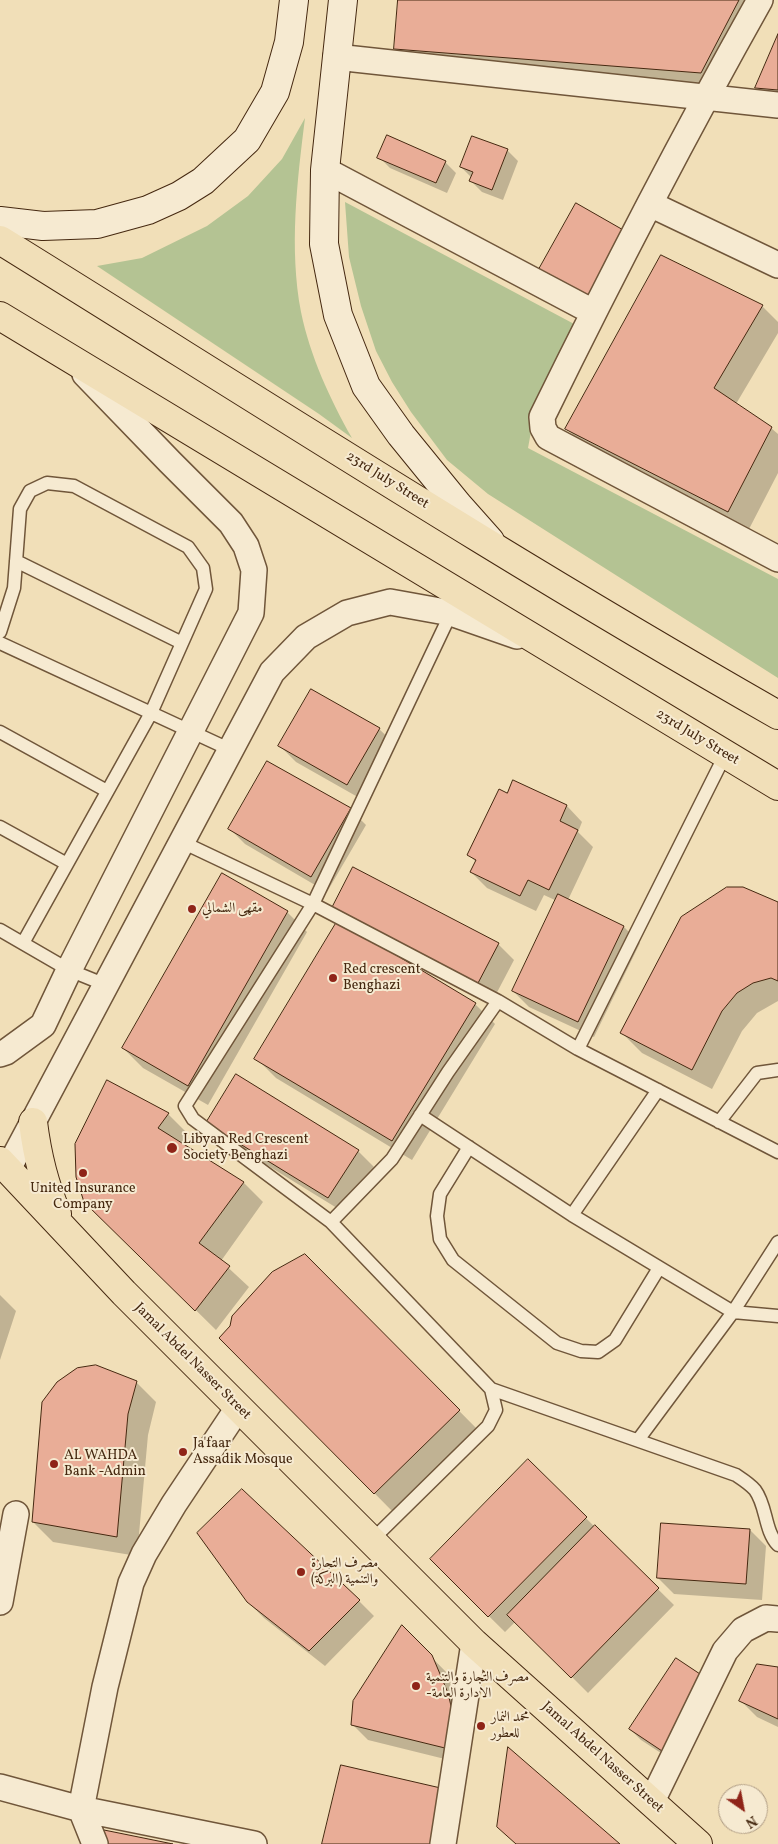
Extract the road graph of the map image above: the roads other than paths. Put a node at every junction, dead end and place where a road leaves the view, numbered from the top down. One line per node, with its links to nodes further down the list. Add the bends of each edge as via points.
1 (294, 0): 9 (main road, via 290,42 275,92 247,140 203,181 148,210 98,224 43,226)
2 (343, 0): 4 (main road)
3 (760, 0): 5 (street)
4 (336, 57): 5 (street); 7 (main road)
5 (705, 97): 6 (street); 8 (street)
6 (778, 105)
7 (325, 170): 12 (street); 15 (main road, via 324,244 338,314 366,386 401,435)
8 (650, 204): 11 (street); 12 (street)
9 (0, 221)
10 (0, 240): 15 (main road, 23rd July Street)
11 (778, 265)
12 (593, 312): 16 (street, via 542,417 548,437)
13 (0, 316): 14 (main road, 23rd July Street)
14 (73, 361): 22 (main road, 23rd July Street); 25 (street, via 231,523 246,546 254,570 251,613)
15 (498, 550): 24 (main road, 23rd July Street)
16 (778, 559)
17 (16, 561): 19 (lane, via 14,588); 21 (lane); 21 (lane, via 20,509 30,491 47,483 74,486 188,547 203,568 206,589)
18 (451, 613): 22 (street); 27 (street, via 390,602 348,613 306,637 272,672); 34 (lane)
19 (0, 632)
20 (0, 643): 23 (lane)
21 (182, 643): 23 (lane)
22 (547, 646): 28 (main road, 23rd July Street)
23 (151, 713): 25 (lane); 30 (lane)
24 (778, 715)
25 (191, 731): 27 (lane); 37 (street)
26 (0, 732): 30 (lane)
27 (230, 750): 32 (street)
28 (725, 755): 29 (main road, 23rd July Street); 40 (lane)
29 (778, 786)
30 (108, 791): 33 (lane)
31 (0, 827): 33 (lane)
32 (182, 842): 34 (lane); 38 (street)
33 (67, 864): 36 (lane)
34 (313, 904): 39 (lane); 51 (lane, via 185,1106 193,1119)
35 (0, 930): 36 (lane)
36 (23, 943): 37 (lane)
37 (69, 970): 38 (lane); 41 (street, via 43,1025)
38 (106, 985): 45 (street)
39 (498, 1001): 40 (lane); 44 (lane)
40 (578, 1049): 43 (lane)
41 (0, 1054)
42 (778, 1070): 46 (lane, via 757,1074)
43 (658, 1090): 46 (lane); 50 (lane)
44 (420, 1115): 47 (lane); 51 (lane, via 392,1159)
45 (33, 1122): 49 (street); 52 (main road, via 42,1176)
46 (719, 1122): 48 (lane)
47 (468, 1147): 50 (lane); 54 (lane, via 440,1194 437,1216 440,1239 453,1260 557,1342 598,1352 615,1340)
48 (778, 1152)
49 (4, 1165): 52 (main road, Jamal Abdel Nasser Street)
50 (572, 1215): 54 (lane)
51 (331, 1222): 57 (lane)
52 (64, 1229): 58 (main road, Jamal Abdel Nasser Street)
53 (778, 1242): 55 (lane)
54 (659, 1268): 55 (lane)
55 (733, 1312): 56 (lane); 59 (lane)
56 (778, 1316)
57 (491, 1389): 59 (lane); 61 (lane, via 496,1410 488,1426)
58 (238, 1408): 61 (main road, Jamal Abdel Nasser Street); 68 (street, via 174,1504 144,1554 131,1584 105,1687)
59 (638, 1440): 62 (lane, via 736,1475 755,1490 772,1538)
60 (16, 1514): 63 (street)
61 (371, 1541): 65 (main road, Jamal Abdel Nasser Street)
62 (778, 1545)
63 (0, 1602)
64 (778, 1619): 67 (street, via 766,1618 743,1630 725,1651)
65 (474, 1643): 67 (main road, Jamal Abdel Nasser Street); 71 (street)
66 (0, 1787): 68 (street)
67 (651, 1803): 72 (main road, Jamal Abdel Nasser Street)
68 (81, 1809): 69 (street); 70 (street)
69 (245, 1843)
70 (95, 1844)
71 (443, 1844)
72 (698, 1844)

